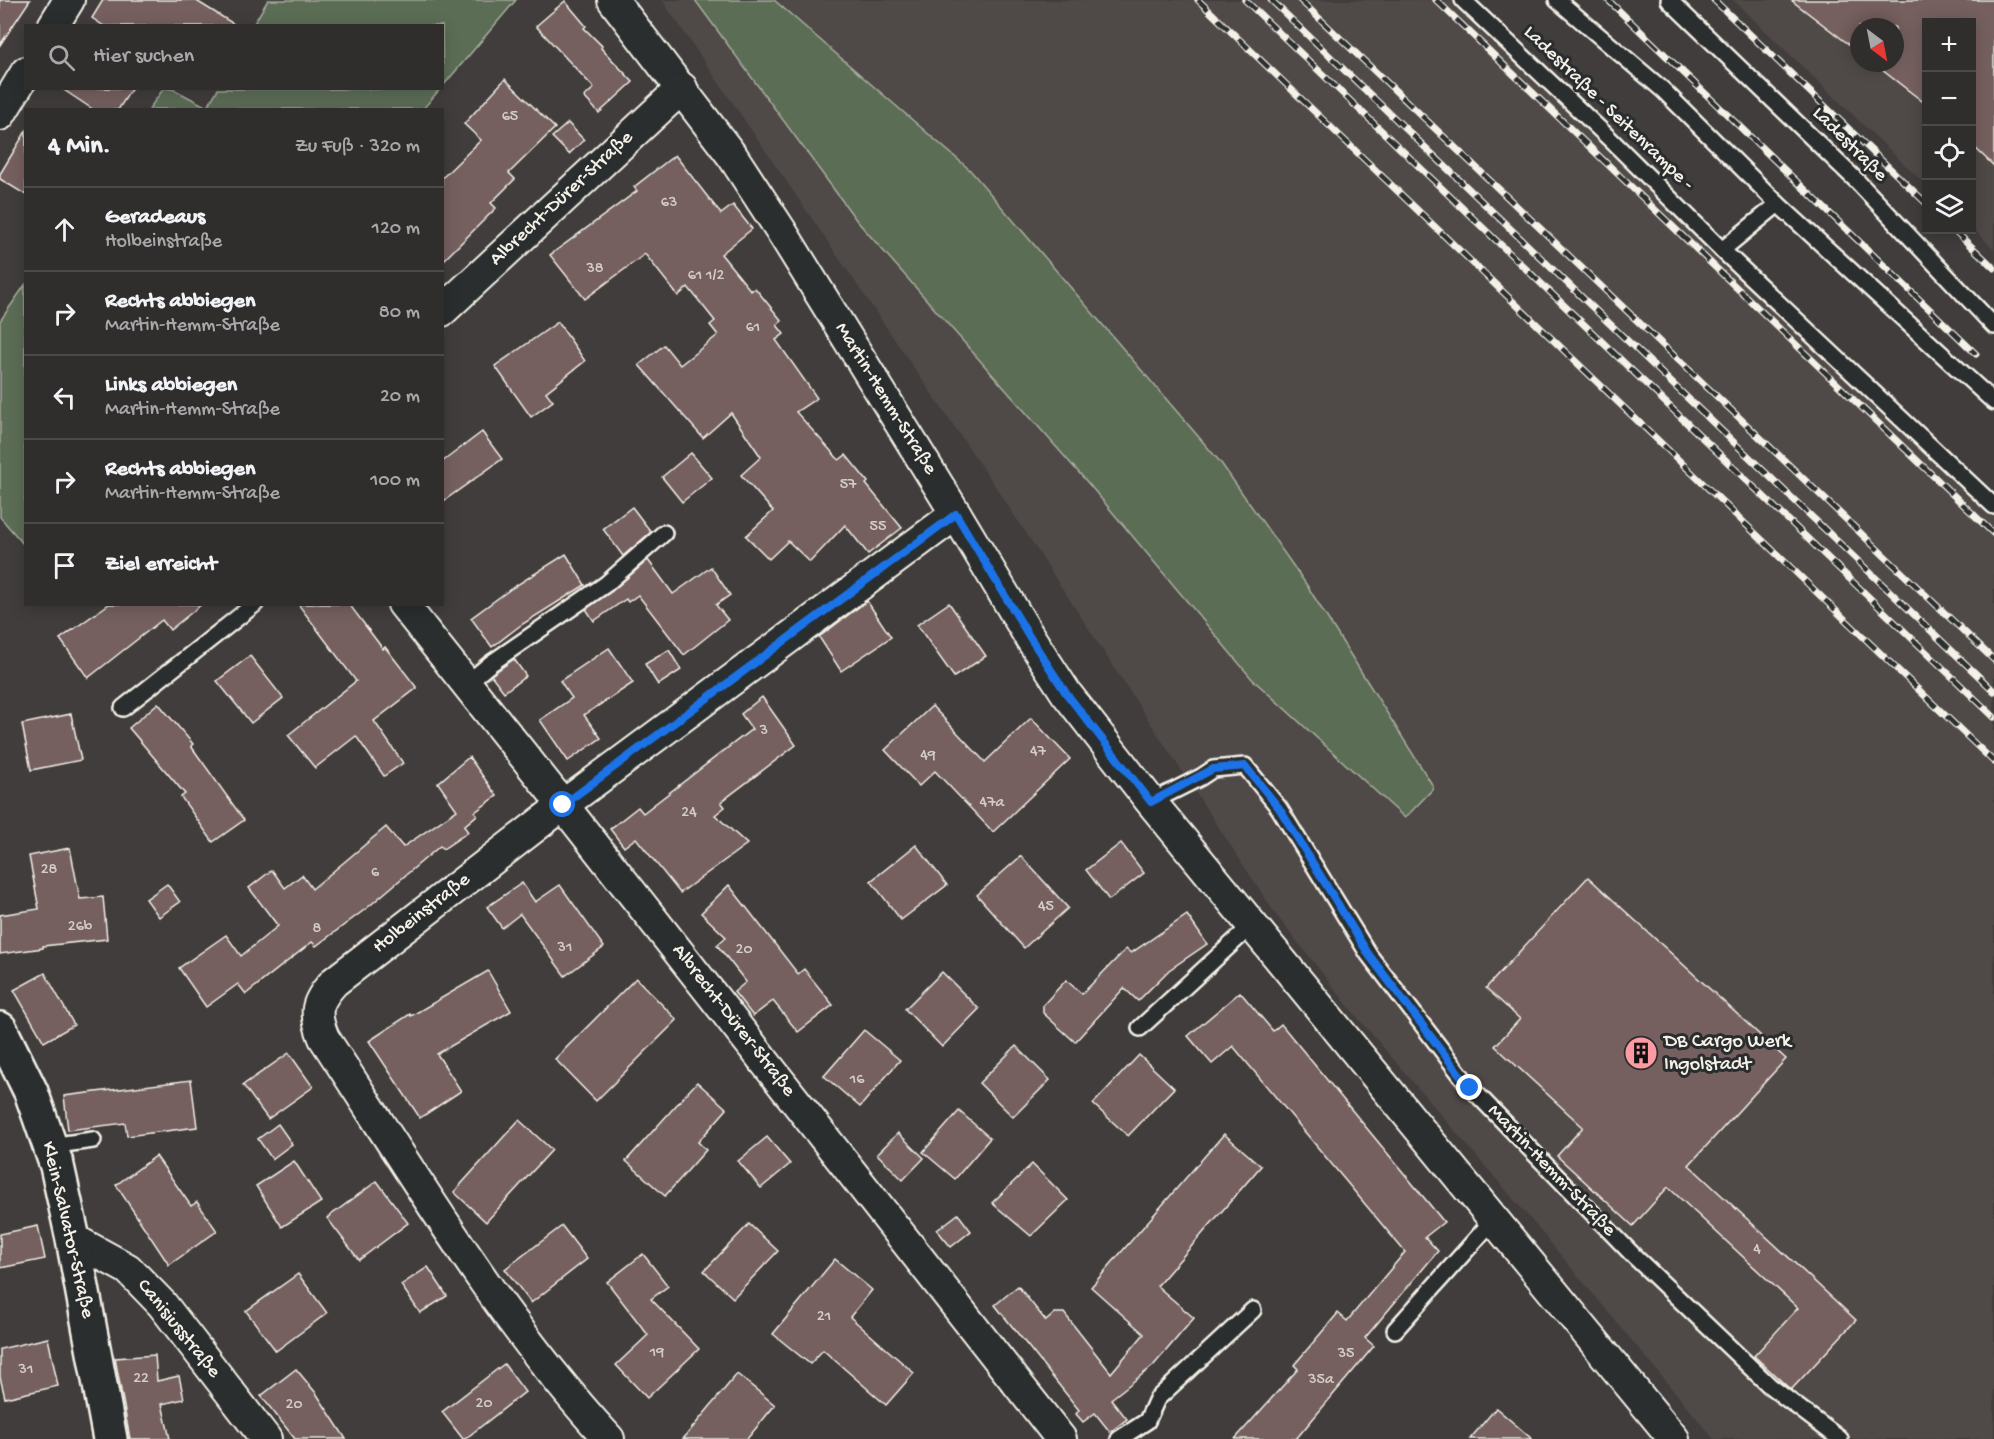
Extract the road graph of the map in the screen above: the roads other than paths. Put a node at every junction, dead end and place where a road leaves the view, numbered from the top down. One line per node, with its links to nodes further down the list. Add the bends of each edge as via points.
1 (69, 0): 6 (street)
2 (612, 0): 8 (street, Martin-Hemm-Straße)
3 (1463, 0): 11 (lane, Ladestraße - Seitenrampe -)
4 (1557, 0): 10 (lane, via 1664,90)
5 (1669, 0): 13 (lane, Ladestraße, via 1857,181)
6 (54, 24)
7 (24, 75): 9 (street)
8 (682, 88): 12 (street, Albrecht-Dürer-Straße); 16 (street, Martin-Hemm-Straße, via 734,157)
9 (0, 115)
10 (1778, 204): 11 (lane); 14 (lane)
11 (1722, 250): 15 (lane)
12 (444, 309)
13 (1994, 326)
14 (1994, 402)
15 (1994, 506)
16 (956, 514): 22 (street, Martin-Hemm-Straße, via 1066,693); 23 (street, Holbeinstraße)
17 (664, 533): 20 (lane, via 606,584)
18 (252, 606): 21 (lane)
19 (405, 606): 20 (street, Albrecht-Dürer-Straße)
20 (466, 684): 23 (street, Albrecht-Dürer-Straße)
21 (123, 708)
22 (1151, 802): 24 (street, Martin-Hemm-Straße); 39 (lane, Martin-Hemm-Straße, via 1213,769 1245,766 1279,808 1369,955 1470,1088 1634,1256 1770,1386)
23 (563, 805): 35 (street, Holbeinstraße, via 334,982 322,995 317,1022 465,1253 548,1368); 36 (street, Albrecht-Dürer-Straße)
24 (1252, 925): 25 (lane); 29 (street, Martin-Hemm-Straße)
25 (1140, 1028)
26 (0, 1029): 28 (street, Klein-Salvator-Straße, via 31,1092)
27 (93, 1140): 28 (lane)
28 (50, 1146): 30 (street, Klein-Salvator-Straße)
29 (1494, 1219): 32 (lane); 38 (street, Martin-Hemm-Straße)
30 (73, 1239): 33 (street, Klein-Salvator-Straße); 34 (street, Canisiusstraße, via 128,1269 155,1297)
31 (1253, 1310): 37 (lane, via 1157,1399 1147,1421)
32 (1395, 1330)
33 (110, 1439)
34 (266, 1439)
35 (609, 1439)
36 (1061, 1439)
37 (1119, 1439)
38 (1674, 1439)
39 (1840, 1439)

